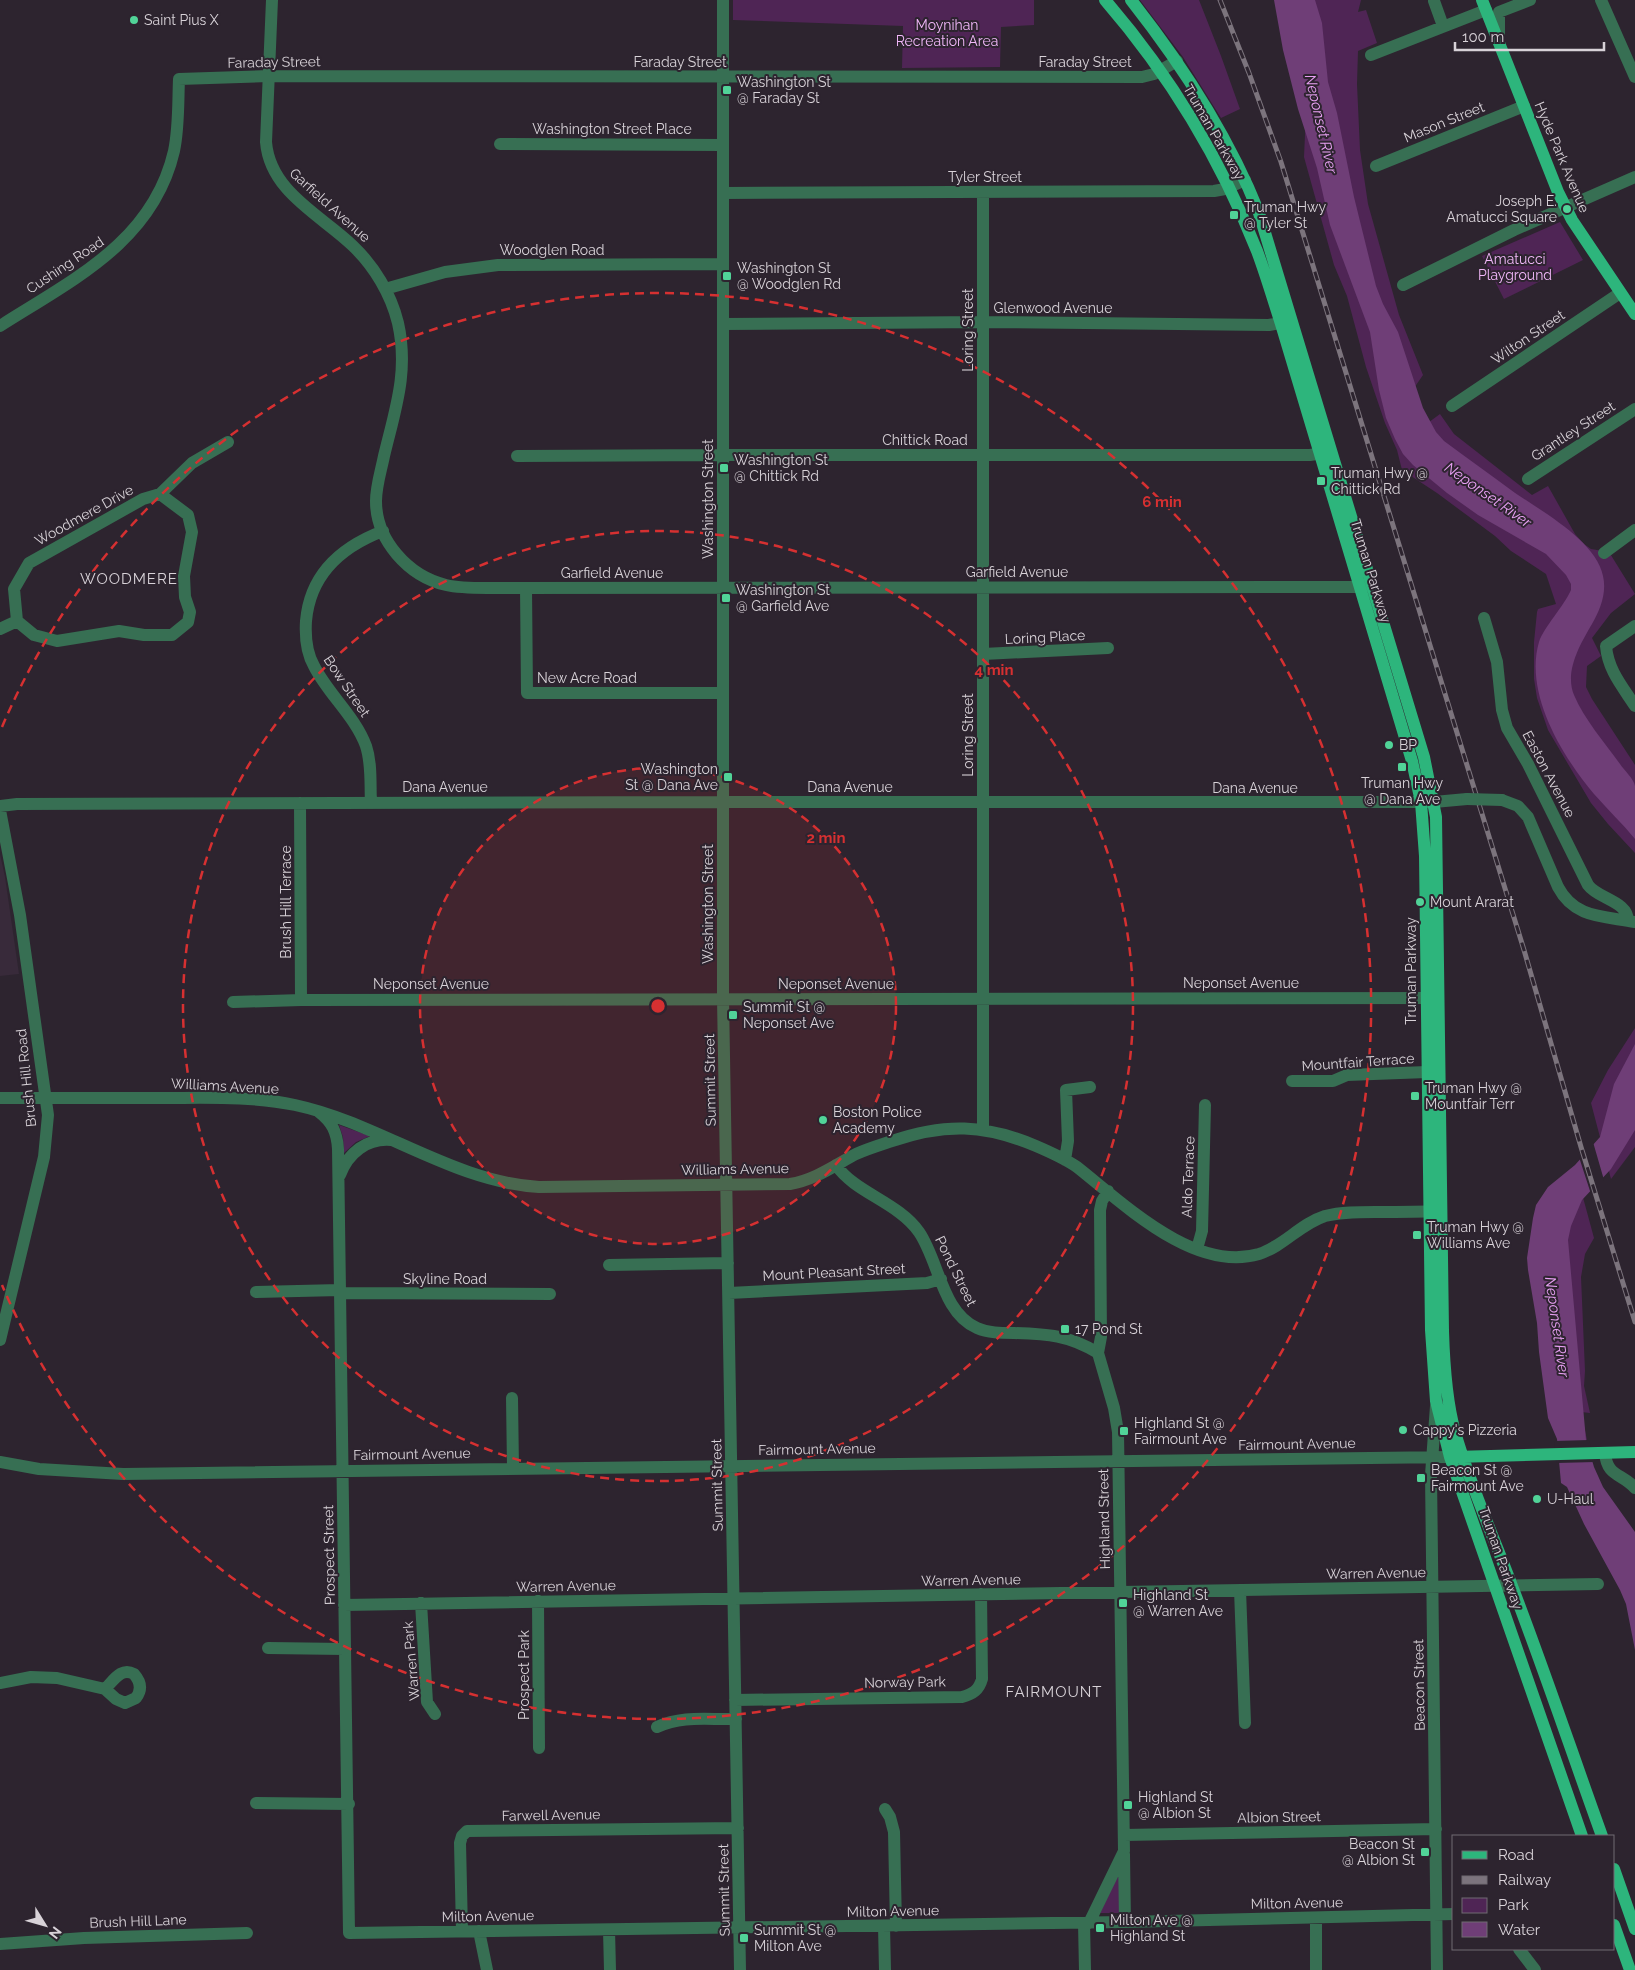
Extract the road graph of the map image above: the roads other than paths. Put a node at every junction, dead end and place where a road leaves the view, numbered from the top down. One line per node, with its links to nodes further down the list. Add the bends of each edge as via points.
1 (272, 0): 14 (street, Garfield Avenue)
2 (723, 0): 15 (street, Washington Street)
3 (1105, 0): 13 (main road, Truman Parkway)
4 (1130, 0): 12 (main road, Truman Parkway)
5 (1530, 0): 10 (street, via 1498,12)
6 (1601, 0): 16 (street)
7 (1434, 1): 9 (street)
8 (1484, 5): 9 (street); 10 (main road, Hyde Park Avenue)
9 (1443, 26): 11 (street)
10 (1499, 40): 18 (main road, Hyde Park Avenue)
11 (1371, 55)
12 (1177, 61): 13 (street, Faraday Street); 23 (main road, Truman Parkway)
13 (1160, 71): 15 (street, Faraday Street, via 1142,77); 24 (main road, Truman Parkway, via 1193,122)
14 (269, 76): 15 (street, Faraday Street); 17 (street, Faraday Street); 30 (street, Garfield Avenue, via 267,149 276,176 360,253)
15 (723, 77): 20 (street, Washington Street)
16 (1635, 77)
17 (178, 79): 36 (street, Cushing Road, via 172,157 156,195 137,224 98,263)
18 (1524, 106): 21 (street, Mason Street); 27 (main road, Hyde Park Avenue)
19 (500, 144): 20 (street, Washington Street Place)
20 (723, 145): 26 (street, Washington Street)
21 (1376, 166)
22 (1635, 177): 27 (street)
23 (1246, 180): 24 (street, Tyler Street); 34 (main road, Truman Parkway, via 1266,230)
24 (1228, 188): 25 (street, Tyler Street, via 1214,191); 34 (main road, Truman Parkway)
25 (983, 192): 26 (street, Tyler Street); 33 (street, Loring Street)
26 (723, 193): 28 (street, Washington Street)
27 (1566, 208): 29 (street); 31 (main road, Hyde Park Avenue)
28 (723, 264): 30 (street, Woodglen Road, via 498,264 445,272); 35 (street, Washington Street)
29 (1403, 285)
30 (385, 289): 47 (street, Garfield Avenue, via 398,324 403,371 377,492 376,508)
31 (1620, 293): 32 (main road, Hyde Park Avenue); 37 (street, Wilton Street)
32 (1634, 310)
33 (983, 322): 34 (street, Glenwood Avenue); 35 (street, Glenwood Avenue); 42 (street, Loring Street)
34 (1287, 322): 40 (main road, Truman Parkway)
35 (723, 324): 41 (street, Washington Street)
36 (0, 326)
37 (1452, 406)
38 (1635, 409): 44 (street, Grantley Street)
39 (228, 442): 45 (street, via 192,463)
40 (1326, 453): 42 (street, Chittick Road); 49 (main road, Truman Parkway)
41 (723, 455): 42 (street, Chittick Road); 43 (street, Chittick Road); 52 (street, Washington Street)
42 (983, 455): 50 (street, Loring Street)
43 (517, 456)
44 (1528, 479)
45 (160, 494): 54 (street, Woodmere Drive, via 143,499 29,563 14,589); 54 (street, via 188,515 192,532 184,576 190,612 188,622 172,635 113,632 57,641 34,635)
46 (1635, 530): 48 (street)
47 (383, 531): 51 (street, Garfield Avenue, via 400,559 436,582 461,587); 61 (street, Bow Street, via 348,548 328,565 311,594 306,627 308,651 314,666 365,744 370,768)
48 (1604, 553)
49 (1367, 586): 50 (street, Garfield Avenue); 63 (main road, Truman Parkway); 64 (main road, Truman Parkway, via 1419,738)
50 (983, 587): 52 (street, Garfield Avenue); 58 (street, Loring Street)
51 (526, 588): 52 (street, Garfield Avenue); 59 (street, New Acre Road, via 526,694)
52 (723, 588): 59 (street, Washington Street)
53 (1484, 618): 69 (street, Easton Avenue, via 1498,670 1507,728 1588,885 1622,908)
54 (17, 621): 56 (street)
55 (1635, 626): 60 (street, via 1606,646 1608,663)
56 (0, 628)
57 (1108, 648): 58 (street, Loring Place)
58 (983, 654): 66 (street, Loring Street)
59 (723, 693): 62 (street, Washington Street)
60 (1635, 706)
61 (371, 802): 62 (street, Dana Avenue); 65 (street, Dana Avenue)
62 (723, 802): 66 (street, Dana Avenue); 71 (street, Washington Street)
63 (1421, 802): 64 (street, Dana Avenue); 66 (street, Dana Avenue); 70 (main road, Truman Parkway)
64 (1434, 802): 69 (street, Dana Avenue, bridge, via 1502,800 1518,806 1528,817 1567,902 1580,911); 70 (main road, Truman Parkway, via 1438,890)
65 (300, 803): 67 (street, Dana Avenue); 73 (street, Brush Hill Terrace)
66 (983, 803): 72 (street, Loring Street)
67 (0, 806)
68 (0, 810): 79 (street, Brush Hill Road, via 19,905)
69 (1632, 921)
70 (1433, 998): 72 (street, Neponset Avenue); 75 (main road, Truman Parkway); 89 (main road, Truman Parkway)
71 (723, 999): 72 (street, Neponset Avenue); 73 (street, Neponset Avenue); 87 (street, Summit Street)
72 (984, 999): 82 (street, Loring Street)
73 (301, 1000): 74 (street, Neponset Avenue)
74 (233, 1002)
75 (1427, 1072): 76 (street, Mountfair Terrace, via 1347,1076 1333,1081); 89 (main road, Truman Parkway)
76 (1292, 1081)
77 (1090, 1087): 84 (street, via 1066,1090 1068,1141)
78 (0, 1098): 79 (street, Williams Avenue)
79 (46, 1098): 81 (street, Williams Avenue, via 231,1099 284,1103); 98 (street, Brush Hill Road, via 48,1120 44,1157)
80 (1205, 1105): 90 (street, Aldo Terrace, via 1202,1230)
81 (319, 1112): 83 (street, Williams Avenue); 86 (street, Prospect Street, via 337,1135)
82 (982, 1129): 84 (street, Williams Avenue, via 1018,1139); 85 (street, Williams Avenue, via 947,1128 917,1133 864,1151)
83 (395, 1140): 86 (street, via 375,1141 363,1146 348,1160); 87 (street, Williams Avenue, via 474,1174 521,1185)
84 (1065, 1160): 88 (street, Williams Avenue)
85 (836, 1165): 87 (street, Williams Avenue, via 797,1183); 93 (street, Pond Street, via 916,1228)
86 (339, 1177): 95 (street, Prospect Street)
87 (726, 1184): 91 (street, Summit Street)
88 (1108, 1191): 90 (street, Williams Avenue, via 1168,1236); 99 (street, Highland Street, via 1100,1210 1101,1337)
89 (1436, 1211): 90 (street, Williams Avenue, via 1335,1214 1310,1223 1266,1251 1242,1257 1226,1257); 101 (main road, Truman Parkway, via 1432,1350); 106 (main road, Truman Parkway, via 1445,1367 1453,1421)
90 (1198, 1249)
91 (728, 1263): 92 (street); 96 (street, Summit Street)
92 (609, 1265)
93 (941, 1279): 96 (street, Mount Pleasant Street, via 927,1283); 99 (street, Pond Street, via 956,1313 977,1328 996,1333 1062,1336)
94 (256, 1292): 95 (street, Skyline Road)
95 (340, 1292): 97 (street, Skyline Road); 111 (street, Prospect Street)
96 (729, 1293): 109 (street, Summit Street)
97 (550, 1294)
98 (0, 1340)
99 (1098, 1353): 107 (street, Highland Street, via 1116,1415)
100 (512, 1398): 110 (street)
101 (1436, 1401): 104 (street, Beacon Street); 105 (main road, Truman Parkway)
102 (1634, 1452): 103 (main road, Fairmount Avenue)
103 (1601, 1453): 106 (main road, Fairmount Avenue); 112 (street, via 1611,1471)
104 (1431, 1457): 105 (street, Fairmount Avenue); 107 (street, Fairmount Avenue); 116 (street, Beacon Street)
105 (1450, 1457): 106 (main road, Fairmount Avenue); 114 (main road, Truman Parkway)
106 (1463, 1457): 115 (main road, Truman Parkway)
107 (1119, 1461): 109 (street, Fairmount Avenue); 118 (street, Highland Street)
108 (0, 1462): 111 (street, Fairmount Avenue, via 103,1474)
109 (732, 1466): 110 (street, Fairmount Avenue); 120 (street, Summit Street)
110 (513, 1468): 111 (street, Fairmount Avenue)
111 (342, 1470): 123 (street, Prospect Street)
112 (1635, 1488)
113 (1598, 1584): 115 (street, Warren Avenue)
114 (1496, 1586): 115 (street, Warren Avenue); 116 (street, Warren Avenue); 134 (main road, Truman Parkway)
115 (1512, 1586): 133 (main road, Truman Parkway)
116 (1432, 1587): 117 (street, Warren Avenue); 140 (street, Beacon Street)
117 (1240, 1590): 118 (street, Warren Avenue); 131 (street)
118 (1120, 1592): 119 (street, Warren Avenue); 141 (street, Highland Street)
119 (982, 1594): 120 (street, Warren Avenue); 128 (street, Norway Park, via 982,1679 979,1688 971,1694)
120 (734, 1598): 121 (street, Warren Avenue); 128 (street, Summit Street)
121 (538, 1601): 122 (street, Warren Avenue); 135 (street, Prospect Park)
122 (421, 1604): 123 (street, Warren Avenue); 129 (street, Warren Park, via 427,1702)
123 (344, 1605): 125 (street, Prospect Street)
124 (268, 1648): 125 (street)
125 (345, 1649): 137 (street, Prospect Street)
126 (0, 1683): 127 (street, via 44,1676)
127 (105, 1689)
128 (736, 1700): 130 (street, Summit Street)
129 (435, 1714)
130 (736, 1719): 132 (street, via 691,1718); 139 (street, Summit Street)
131 (1245, 1723)
132 (657, 1727)
133 (1564, 1729): 134 (main road); 143 (main road, Truman Parkway)
134 (1546, 1735): 142 (main road, Truman Parkway)
135 (539, 1748)
136 (256, 1802): 137 (street)
137 (348, 1804): 158 (street, Prospect Street)
138 (884, 1809): 151 (street, via 894,1832)
139 (738, 1828): 152 (street, Summit Street); 156 (street, Farwell Avenue, via 467,1831 460,1843)
140 (1436, 1829): 141 (street, Albion Street); 147 (street, Beacon Street)
141 (1124, 1835): 144 (street, Highland Street)
142 (1582, 1835)
143 (1602, 1835)
144 (1124, 1851): 149 (street, Highland Street); 150 (street, Highland Street)
145 (1615, 1871): 154 (main road)
146 (1452, 1914): 147 (street, Milton Avenue)
147 (1436, 1915): 148 (street, Milton Avenue); 168 (street, Beacon Street)
148 (1316, 1918): 149 (street, Milton Avenue); 167 (street)
149 (1125, 1922): 150 (street, Milton Avenue)
150 (1086, 1923): 151 (street, Milton Avenue); 166 (street, Highland Street)
151 (890, 1926): 152 (street, Milton Avenue); 165 (street)
152 (739, 1928): 155 (street, Milton Avenue); 164 (street, Summit Street)
153 (1615, 1928): 170 (main road)
154 (1635, 1929)
155 (609, 1930): 157 (street, Milton Avenue); 163 (street)
156 (462, 1931): 157 (street, Milton Avenue); 158 (street, Milton Avenue)
157 (479, 1931): 162 (street)
158 (349, 1933)
159 (247, 1934): 160 (street, Brush Hill Lane, via 84,1938)
160 (0, 1944)
161 (1520, 1950): 169 (street)
162 (487, 1970)
163 (610, 1970)
164 (740, 1970)
165 (885, 1970)
166 (1085, 1970)
167 (1316, 1970)
168 (1437, 1970)
169 (1535, 1970)
170 (1630, 1970)

